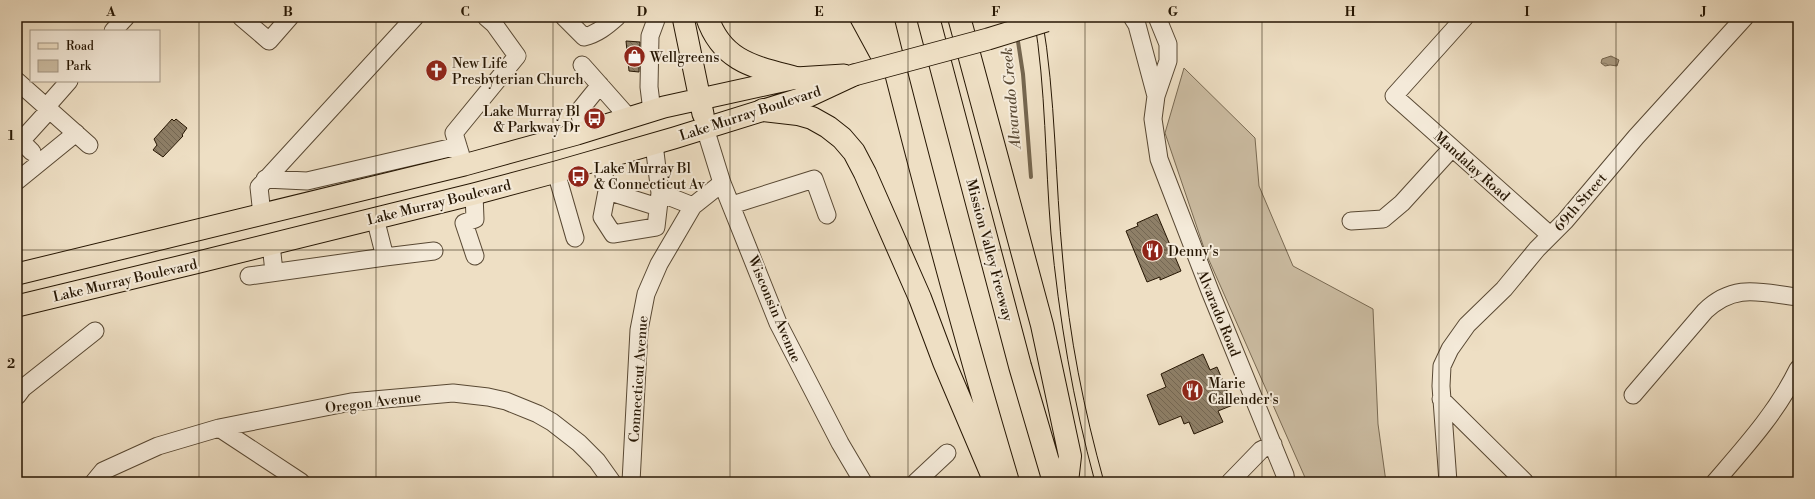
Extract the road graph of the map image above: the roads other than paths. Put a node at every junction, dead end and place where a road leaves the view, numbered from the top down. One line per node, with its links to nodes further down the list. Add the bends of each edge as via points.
1 (126, 17): 20 (street)
2 (241, 17): 3 (street, via 269,40)
3 (290, 17)
4 (415, 17): 44 (street)
5 (486, 17): 41 (street, via 517,56 454,133)
6 (564, 17): 7 (street, via 584,37 594,34)
7 (617, 17)
8 (657, 17): 32 (street, via 650,36 649,87)
9 (683, 17): 29 (main road)
10 (707, 17): 23 (highway, via 717,38 735,58)
11 (861, 17): 27 (highway)
12 (882, 17): 27 (highway)
13 (928, 17): 83 (highway, Mission Valley Freeway, via 1020,366)
14 (959, 17): 84 (highway, via 1042,325 1070,456)
15 (1132, 17): 28 (street, Alvarado Road, via 1137,25)
16 (1157, 17): 28 (street, Alvarado Road, via 1168,44 1168,61)
17 (1465, 17): 40 (street, Mandalay Road, via 1394,96)
18 (1745, 17): 56 (street, 69th Street)
19 (1051, 19): 22 (main road, Lake Murray Boulevard, bridge)
20 (114, 30)
21 (582, 65): 26 (street)
22 (854, 75): 23 (main road, Lake Murray Boulevard); 31 (main road, Lake Murray Boulevard, via 809,96)
23 (796, 78): 29 (main road, Lake Murray Boulevard)
24 (17, 81): 30 (street)
25 (68, 82): 30 (street)
26 (600, 85): 33 (street); 35 (street, via 579,111)
27 (899, 86): 82 (highway)
28 (1156, 96): 73 (street, Alvarado Road, via 1153,119 1159,159)
29 (700, 100): 32 (main road, Lake Murray Boulevard); 34 (main road)
30 (48, 108): 36 (street); 37 (street)
31 (763, 110): 34 (main road, Lake Murray Boulevard); 81 (highway, via 812,118 828,126 854,152 920,298)
32 (652, 111): 33 (main road, Lake Murray Boulevard)
33 (629, 118): 35 (main road, Lake Murray Boulevard)
34 (706, 128): 38 (main road, Lake Murray Boulevard); 46 (street, Wisconsin Avenue)
35 (584, 132): 41 (main road, Lake Murray Boulevard)
36 (76, 133): 39 (street); 45 (street)
37 (23, 144)
38 (654, 144): 42 (main road, Lake Murray Boulevard); 49 (street)
39 (89, 145)
40 (1452, 148): 55 (street, via 1383,219); 56 (street, Mandalay Road)
41 (461, 155): 44 (street, via 307,181); 48 (main road); 52 (main road, Lake Murray Boulevard)
42 (601, 159): 43 (main road, Lake Murray Boulevard); 47 (street)
43 (556, 172): 48 (main road, Lake Murray Boulevard); 57 (street)
44 (265, 179): 52 (street, via 259,187)
45 (17, 181)
46 (722, 182): 50 (street, Wisconsin Avenue); 51 (street, Connecticut Avenue)
47 (607, 191): 49 (street); 49 (street, via 602,217 613,234 656,227)
48 (476, 193): 54 (main road, Lake Murray Boulevard); 60 (street, via 475,219 464,223)
49 (659, 200): 51 (street)
50 (732, 205): 53 (street, via 814,179); 79 (street, Wisconsin Avenue, via 778,323)
51 (693, 206): 78 (street, Connecticut Avenue, via 659,264 646,294 639,330)
52 (262, 215): 58 (main road); 63 (main road, Lake Murray Boulevard)
53 (827, 215)
54 (375, 218): 58 (main road, Lake Murray Boulevard); 61 (street)
55 (1351, 220)
56 (1550, 235): 71 (street, 69th Street, via 1504,289 1467,325 1450,349 1442,366)
57 (575, 238)
58 (271, 244): 62 (street); 66 (main road, Lake Murray Boulevard)
59 (434, 251): 61 (street)
60 (475, 256)
61 (385, 257): 62 (street)
62 (274, 272): 64 (street)
63 (17, 274)
64 (249, 276)
65 (1798, 297): 69 (street, via 1742,291 1718,300)
66 (17, 306)
67 (95, 331): 70 (street, via 23,388)
68 (1798, 370): 89 (street, via 1784,396 1760,430)
69 (1633, 395)
70 (17, 396)
71 (1441, 399): 87 (street, 69th Street); 88 (street)
72 (219, 428): 75 (street, Oregon Avenue, via 158,446 103,471); 76 (street); 77 (street, Oregon Avenue, via 351,402 453,393 471,394 511,403 552,422 579,443)
73 (1273, 444): 85 (street, via 1261,450); 86 (street, Alvarado Road)
74 (947, 453): 80 (street)
75 (94, 482)
76 (301, 482)
77 (612, 482)
78 (631, 482)
79 (863, 482)
80 (916, 482)
81 (995, 482)
82 (1008, 482)
83 (1054, 482)
84 (1068, 482)
85 (1230, 482)
86 (1286, 482)
87 (1448, 482)
88 (1525, 482)
89 (1715, 482)

